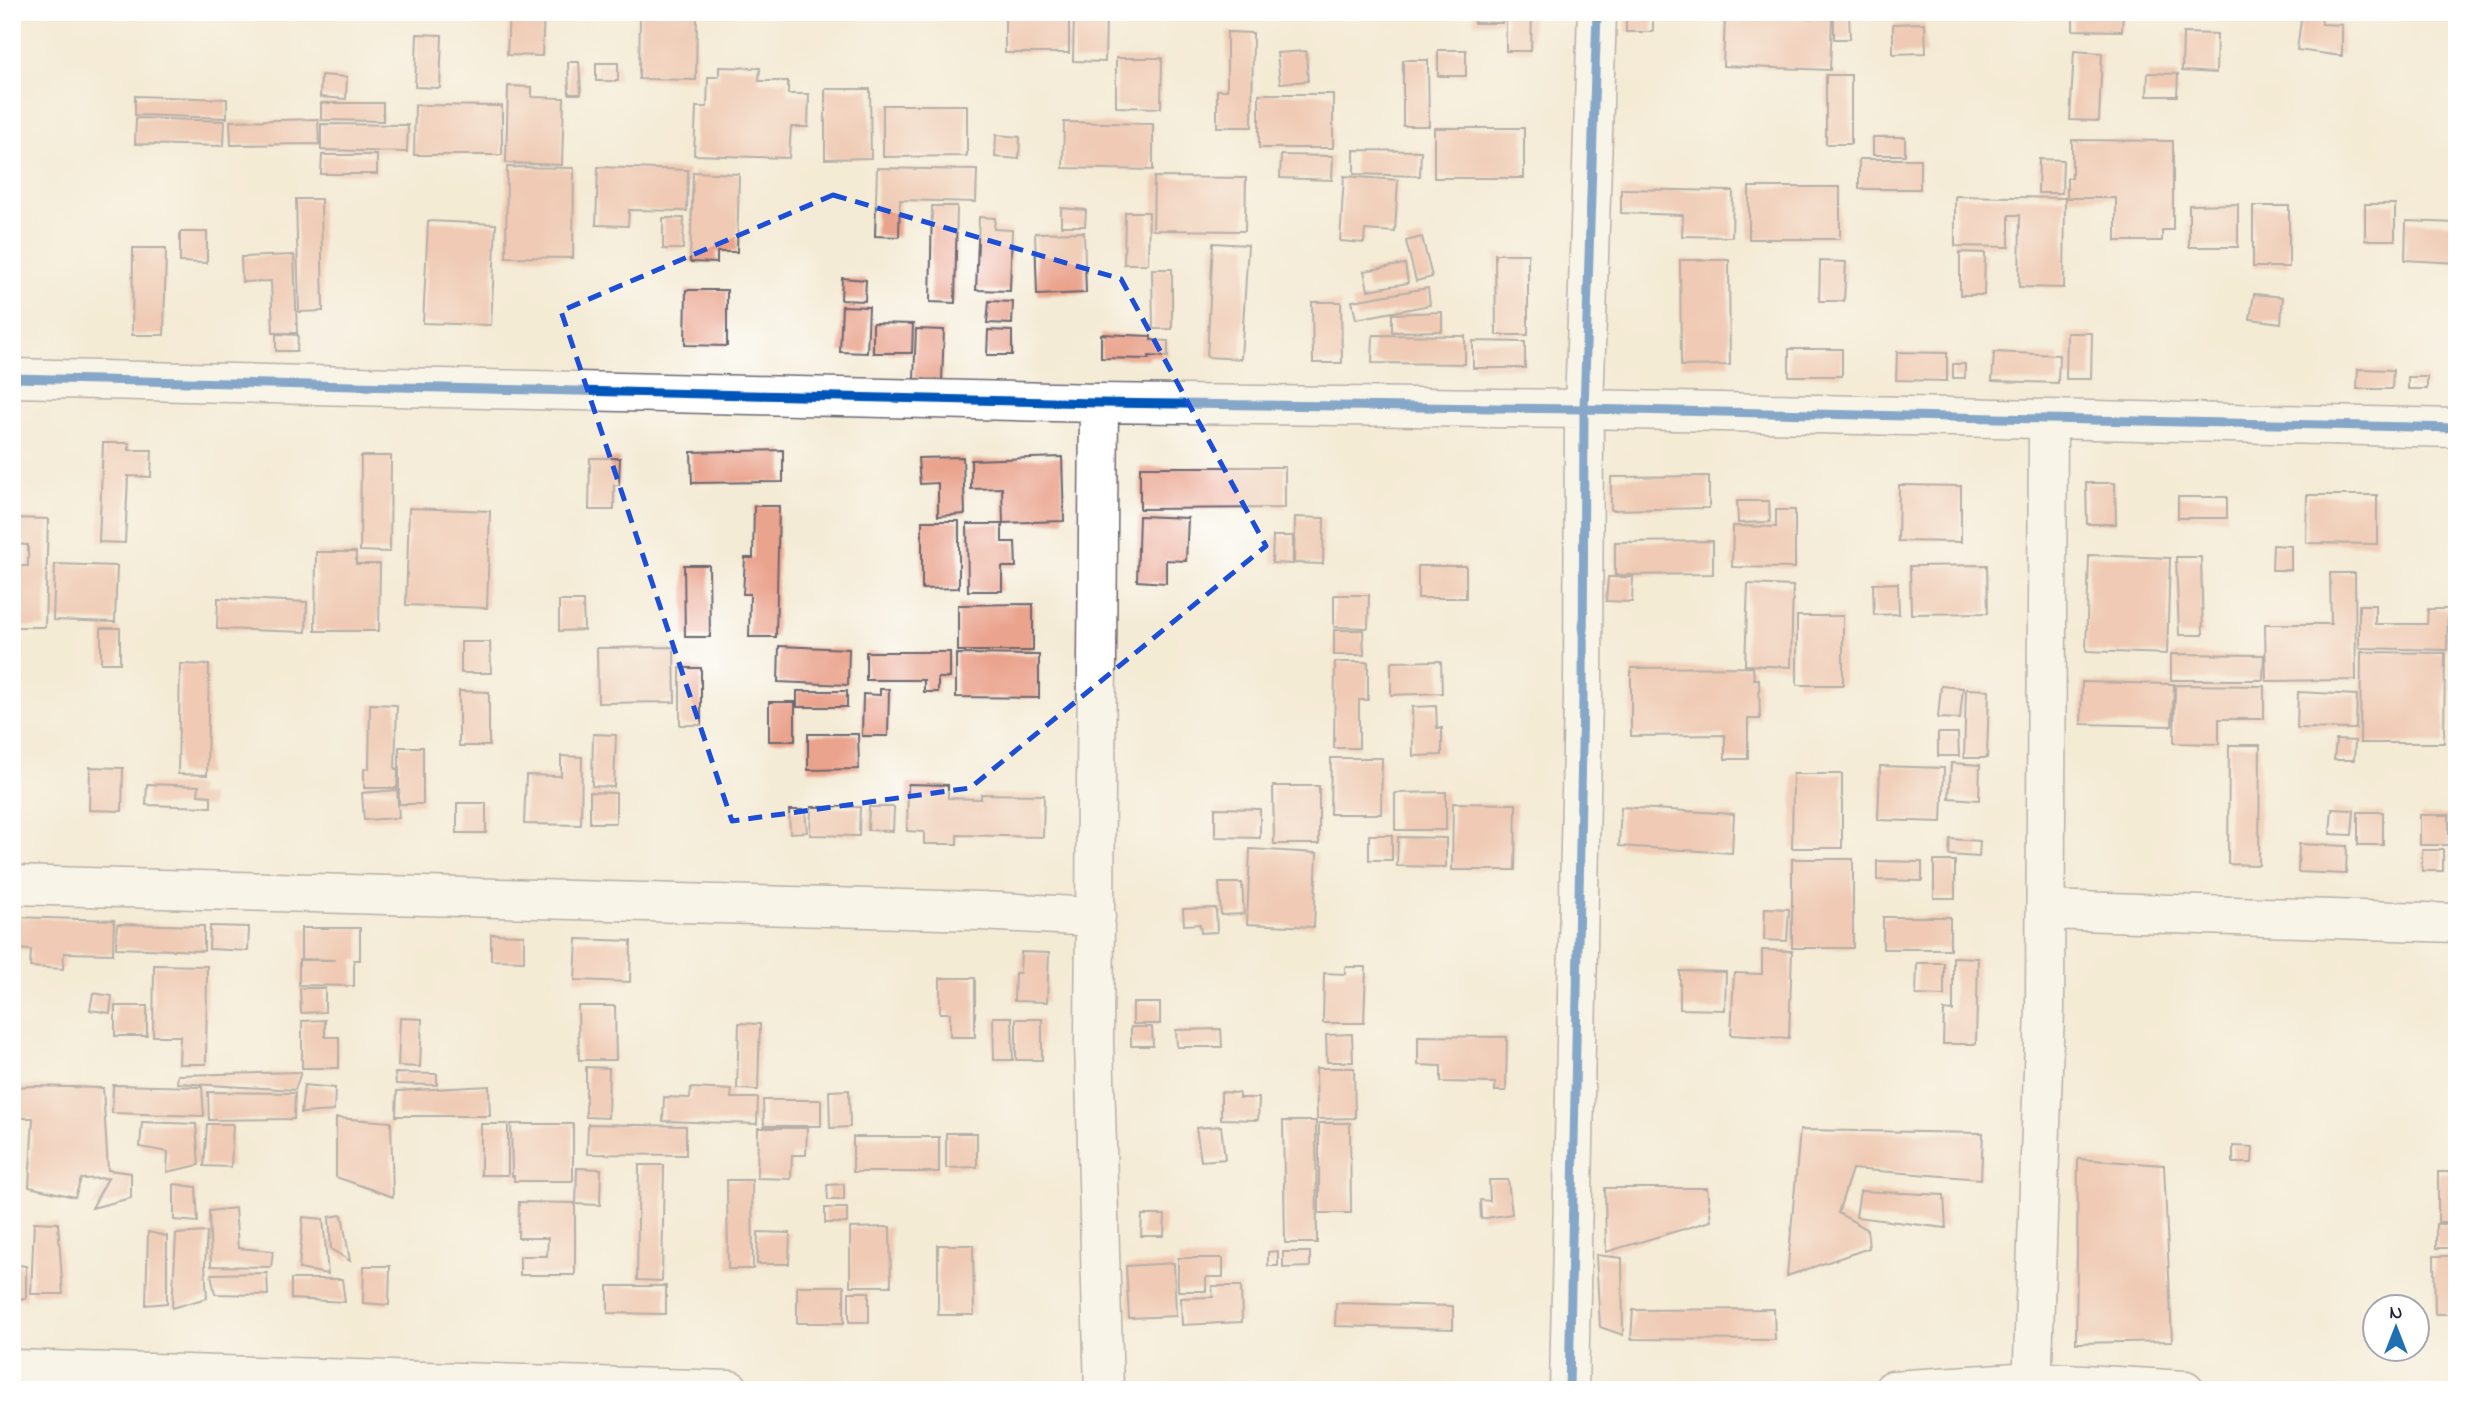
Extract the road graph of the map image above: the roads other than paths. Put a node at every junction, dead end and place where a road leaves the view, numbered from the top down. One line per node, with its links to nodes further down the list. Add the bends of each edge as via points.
1 (1597, 12): 4 (street)
2 (12, 378): 3 (street)
3 (1099, 403): 4 (street); 9 (street)
4 (1584, 409): 5 (street); 16 (street, via 1583,711)
5 (2048, 421): 6 (street); 8 (street)
6 (2457, 428)
7 (12, 885): 9 (street)
8 (2046, 910): 10 (street); 12 (street)
9 (1096, 918): 15 (street, via 1094,1042)
10 (2457, 923)
11 (12, 1369): 13 (street)
12 (2032, 1385): 17 (street); 18 (street)
13 (645, 1389): 14 (street)
14 (730, 1390)
15 (1104, 1390)
16 (1569, 1390)
17 (1893, 1390)
18 (2185, 1390)

